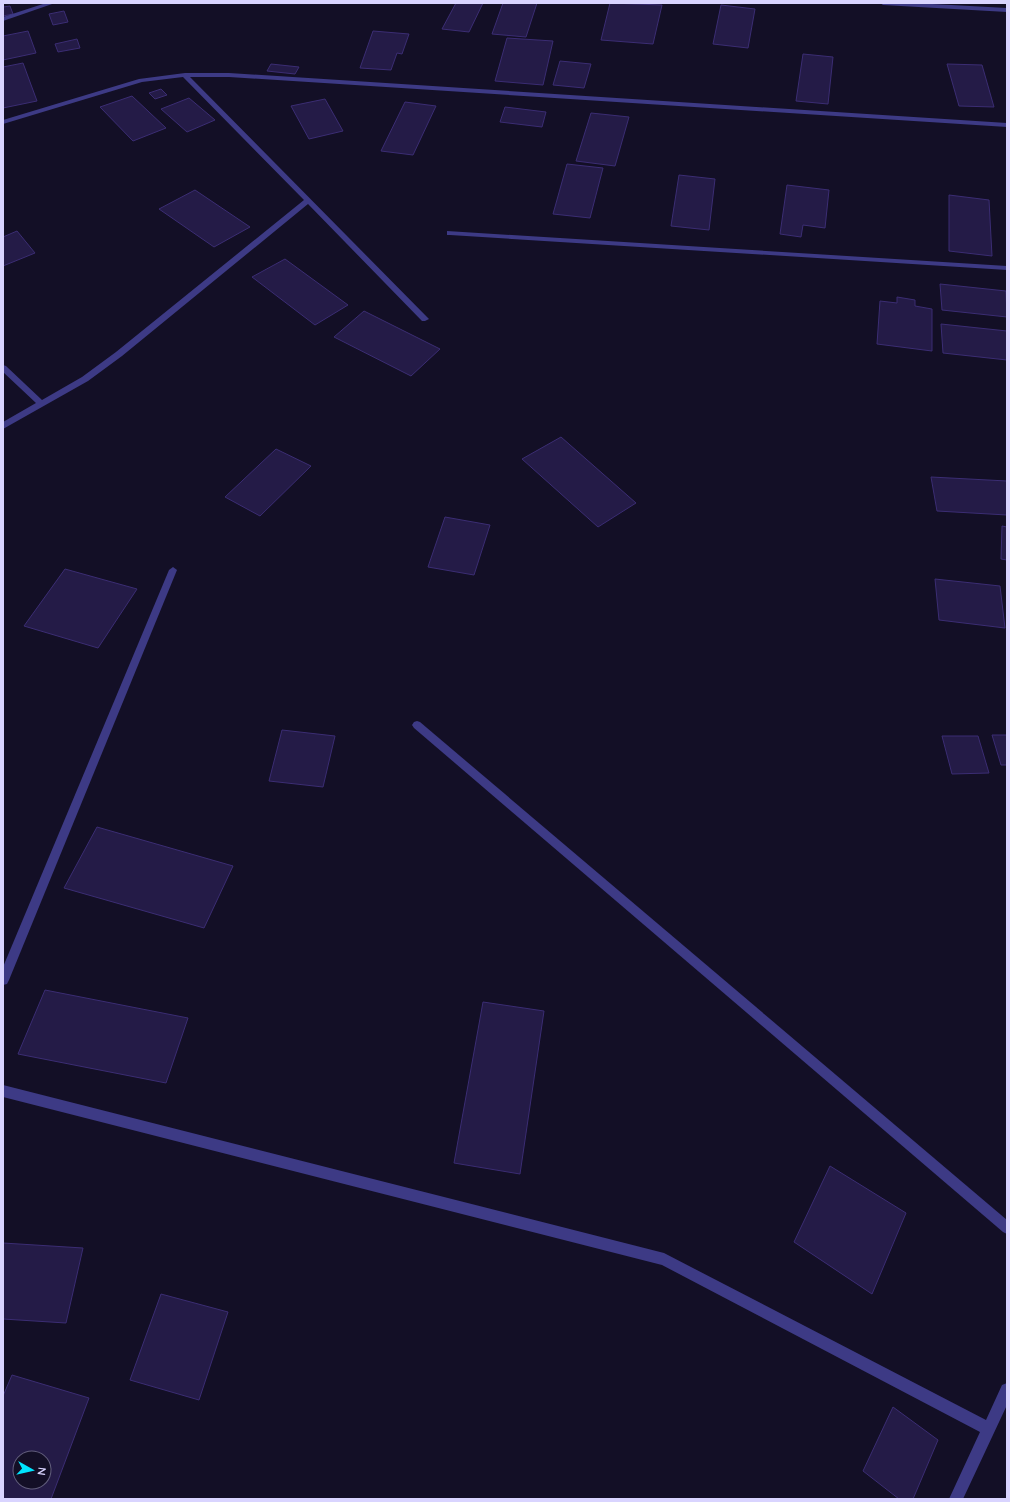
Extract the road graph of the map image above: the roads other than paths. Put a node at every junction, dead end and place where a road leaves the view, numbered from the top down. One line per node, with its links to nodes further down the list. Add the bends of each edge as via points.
1 (52, 3): 4 (street)
2 (884, 3): 3 (street)
3 (1007, 10)
4 (3, 18)
5 (185, 75): 6 (street, via 141,80); 7 (street, via 229,75); 8 (street)
6 (3, 122)
7 (1007, 125)
8 (308, 200): 11 (street); 13 (street, via 119,354 86,379)
9 (450, 233): 10 (street)
10 (1007, 268)
11 (425, 320)
12 (3, 368): 13 (street)
13 (41, 403): 14 (street)
14 (3, 426)
15 (173, 570): 17 (street)
16 (417, 725): 19 (street)
17 (3, 980)
18 (3, 1091): 21 (street, via 664,1259)
19 (1007, 1228)
20 (1007, 1390): 21 (street)
21 (989, 1428): 22 (street)
22 (956, 1499)

